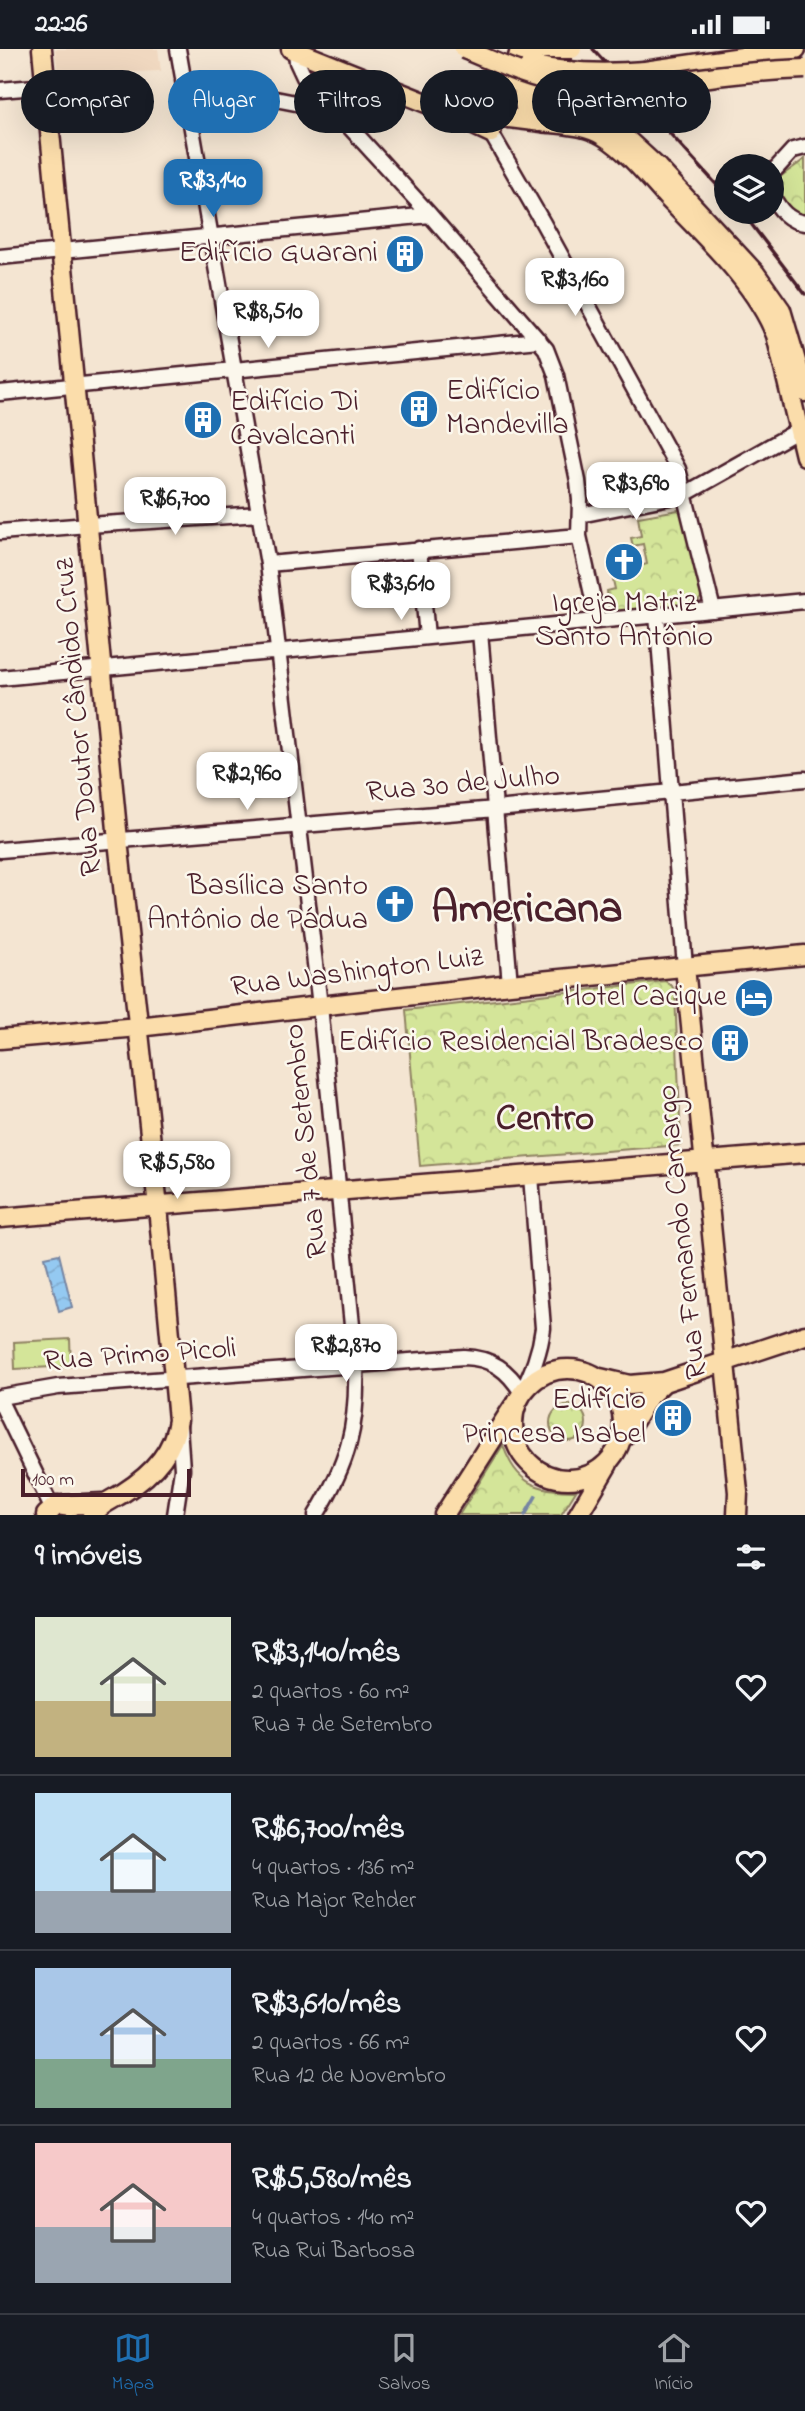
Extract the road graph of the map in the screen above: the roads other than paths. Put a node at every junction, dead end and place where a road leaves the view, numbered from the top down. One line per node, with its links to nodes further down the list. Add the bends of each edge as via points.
1 (42, 49): 11 (main road, Rua Doutor Cândido Cruz)
2 (178, 49): 12 (street, Rua 7 de Setembro)
3 (465, 49): 8 (main road, bridge, via 541,67 609,73); 10 (main road, bridge, via 540,79 598,87)
4 (520, 49): 15 (main road)
5 (531, 49): 7 (main road, bridge); 17 (main road)
6 (545, 49): 16 (main road)
7 (572, 49)
8 (796, 49)
9 (294, 50): 13 (street); 14 (main road)
10 (805, 69)
11 (45, 70)
12 (181, 70)
13 (301, 70)
14 (345, 70)
15 (515, 70)
16 (561, 70)
17 (530, 78): 20 (main road, via 523,92 525,108)
18 (21, 88): 19 (street)
19 (0, 90)
20 (532, 116)
21 (519, 120): 22 (main road)
22 (532, 121)
23 (52, 133): 35 (main road, Rua Doutor Cândido Cruz)
24 (192, 133): 34 (street, Rua 7 de Setembro)
25 (354, 133): 32 (street)
26 (495, 133): 44 (street, via 678,469)
27 (598, 133): 42 (main road, via 664,194 743,280 769,316)
28 (620, 133): 40 (main road, via 659,168 755,273 781,310)
29 (805, 147): 30 (street, via 793,150)
30 (784, 160)
31 (784, 213): 33 (street, via 794,222)
32 (430, 215): 34 (street); 37 (street)
33 (805, 223)
34 (210, 236): 35 (street); 38 (street, Rua 7 de Setembro)
35 (63, 251): 36 (street); 39 (main road, Rua Doutor Cândido Cruz)
36 (0, 257)
37 (539, 340): 38 (street); 46 (street, via 556,375 578,481)
38 (233, 371): 39 (street); 45 (street, Rua 7 de Setembro)
39 (76, 385): 41 (street); 47 (main road, Rua Doutor Cândido Cruz)
40 (805, 392)
41 (0, 393)
42 (802, 429): 43 (main road); 44 (street)
43 (805, 456)
44 (685, 494): 46 (street); 53 (street)
45 (260, 514): 47 (street); 51 (street, Rua 7 de Setembro)
46 (580, 515): 49 (street)
47 (88, 524): 48 (street); 59 (main road, Rua Doutor Cândido Cruz)
48 (0, 532)
49 (579, 536): 50 (street); 55 (street)
50 (419, 549): 51 (street); 57 (street)
51 (268, 564): 58 (street, Rua 7 de Setembro)
52 (805, 601): 53 (street)
53 (713, 610): 54 (street)
54 (657, 615): 55 (street); 62 (street)
55 (598, 621): 56 (street)
56 (480, 632): 57 (street); 63 (street)
57 (427, 637): 58 (street)
58 (279, 651): 59 (street); 64 (street, Rua 7 de Setembro)
59 (103, 668): 60 (street); 65 (main road, Rua Doutor Cândido Cruz)
60 (0, 678)
61 (805, 779): 62 (street, Rua 30 de Julho)
62 (671, 792): 63 (street, Rua 30 de Julho); 68 (street)
63 (496, 809): 64 (street, Rua 30 de Julho); 69 (street)
64 (298, 825): 65 (street, Rua 30 de Julho); 70 (street, Rua 7 de Setembro)
65 (118, 840): 66 (street, Rua 30 de Julho); 71 (main road, Rua Doutor Cândido Cruz)
66 (0, 851)
67 (805, 955): 68 (main road, Rua Washington Luiz)
68 (685, 967): 69 (main road, Rua Washington Luiz); 74 (main road, Rua Fernando Camargo)
69 (510, 984): 70 (main road, Rua Washington Luiz)
70 (320, 1006): 71 (main road, Rua Washington Luiz); 76 (street, Rua 7 de Setembro)
71 (138, 1027): 72 (main road, Rua Washington Luiz); 77 (main road, Rua Doutor Cândido Cruz)
72 (0, 1039)
73 (805, 1153): 74 (main road)
74 (704, 1162): 75 (main road); 80 (main road, Rua Fernando Camargo)
75 (531, 1176): 76 (main road); 85 (street, via 542,1328 535,1366)
76 (338, 1191): 77 (main road); 81 (street, Rua 7 de Setembro)
77 (158, 1207): 78 (main road); 83 (main road, Rua Doutor Cândido Cruz)
78 (0, 1219)
79 (805, 1335): 80 (main road)
80 (724, 1362): 84 (main road); 89 (main road, Rua Fernando Camargo)
81 (356, 1365): 83 (street, Rua Primo Picoli); 85 (street, Rua Primo Picoli, via 478,1358 500,1367 515,1382); 94 (street, Rua 7 de Setembro, via 351,1441 339,1476)
82 (596, 1377): 84 (main road, via 630,1385); 85 (main road, via 560,1369 536,1378); 88 (main road, via 620,1404 623,1429)
83 (173, 1379): 86 (street, Rua Primo Picoli, via 58,1387); 87 (main road, Rua Doutor Cândido Cruz)
84 (664, 1382): 88 (main road, via 643,1405)
85 (520, 1396): 88 (main road, via 513,1422 517,1445 542,1473 563,1478 587,1475); 95 (main road)
86 (0, 1399): 91 (street)
87 (178, 1420): 90 (main road, via 172,1445 153,1469); 93 (street, via 182,1469)
88 (615, 1452): 96 (main road)
89 (738, 1492): 97 (main road, Rua Fernando Camargo); 98 (main road, Rua Fernando Camargo)
90 (98, 1509): 91 (main road)
91 (52, 1510): 92 (main road, via 73,1509)
92 (78, 1515)
93 (175, 1515)
94 (316, 1515)
95 (444, 1515)
96 (578, 1515)
97 (737, 1515)
98 (744, 1515)

